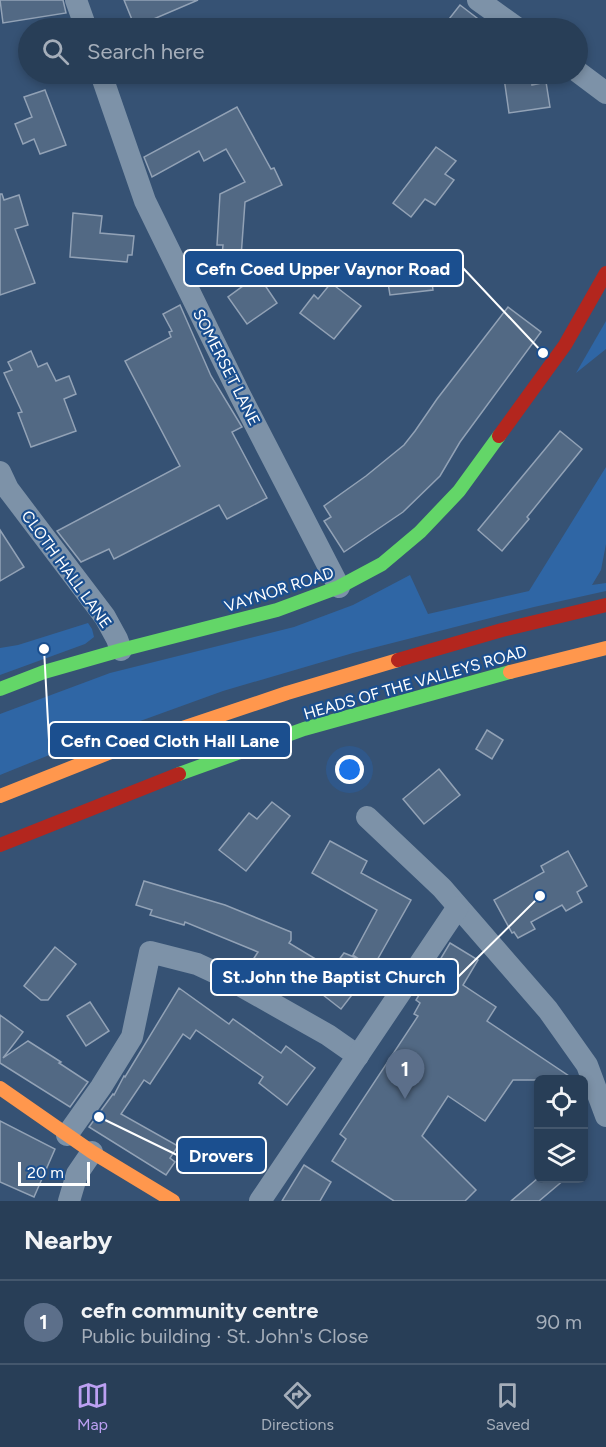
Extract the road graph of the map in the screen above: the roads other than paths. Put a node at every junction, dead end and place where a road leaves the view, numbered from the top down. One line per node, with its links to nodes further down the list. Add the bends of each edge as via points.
1 (76, 0): 3 (street)
2 (478, 0): 4 (street)
3 (82, 18)
4 (504, 18)
5 (588, 80): 7 (street)
6 (104, 84): 10 (street, SOMERSET LANE, via 145,201)
7 (606, 93)
8 (606, 273): 10 (main road, VAYNOR ROAD, via 565,345 459,491 382,564)
9 (3, 485): 13 (street, CLOTH HALL LANE, via 105,617)
10 (339, 587): 13 (main road, VAYNOR ROAD, via 278,610)
11 (606, 605): 15 (main road, HEADS OF THE VALLEYS ROAD, via 502,630 287,693 111,752)
12 (606, 648): 17 (main road, HEADS OF THE VALLEYS ROAD, via 488,676 304,729)
13 (121, 650): 14 (main road, VAYNOR ROAD)
14 (0, 689)
15 (0, 796)
16 (367, 817): 18 (street)
17 (0, 845)
18 (458, 907): 19 (street); 21 (street, via 568,1037 587,1065)
19 (358, 1056): 22 (street, via 227,978 197,964 150,952 132,1037); 26 (street)
20 (0, 1088): 22 (main road)
21 (606, 1116)
22 (67, 1135): 23 (main road)
23 (92, 1152): 24 (street, via 77,1174); 25 (main road)
24 (69, 1201)
25 (173, 1201)
26 (260, 1201)

